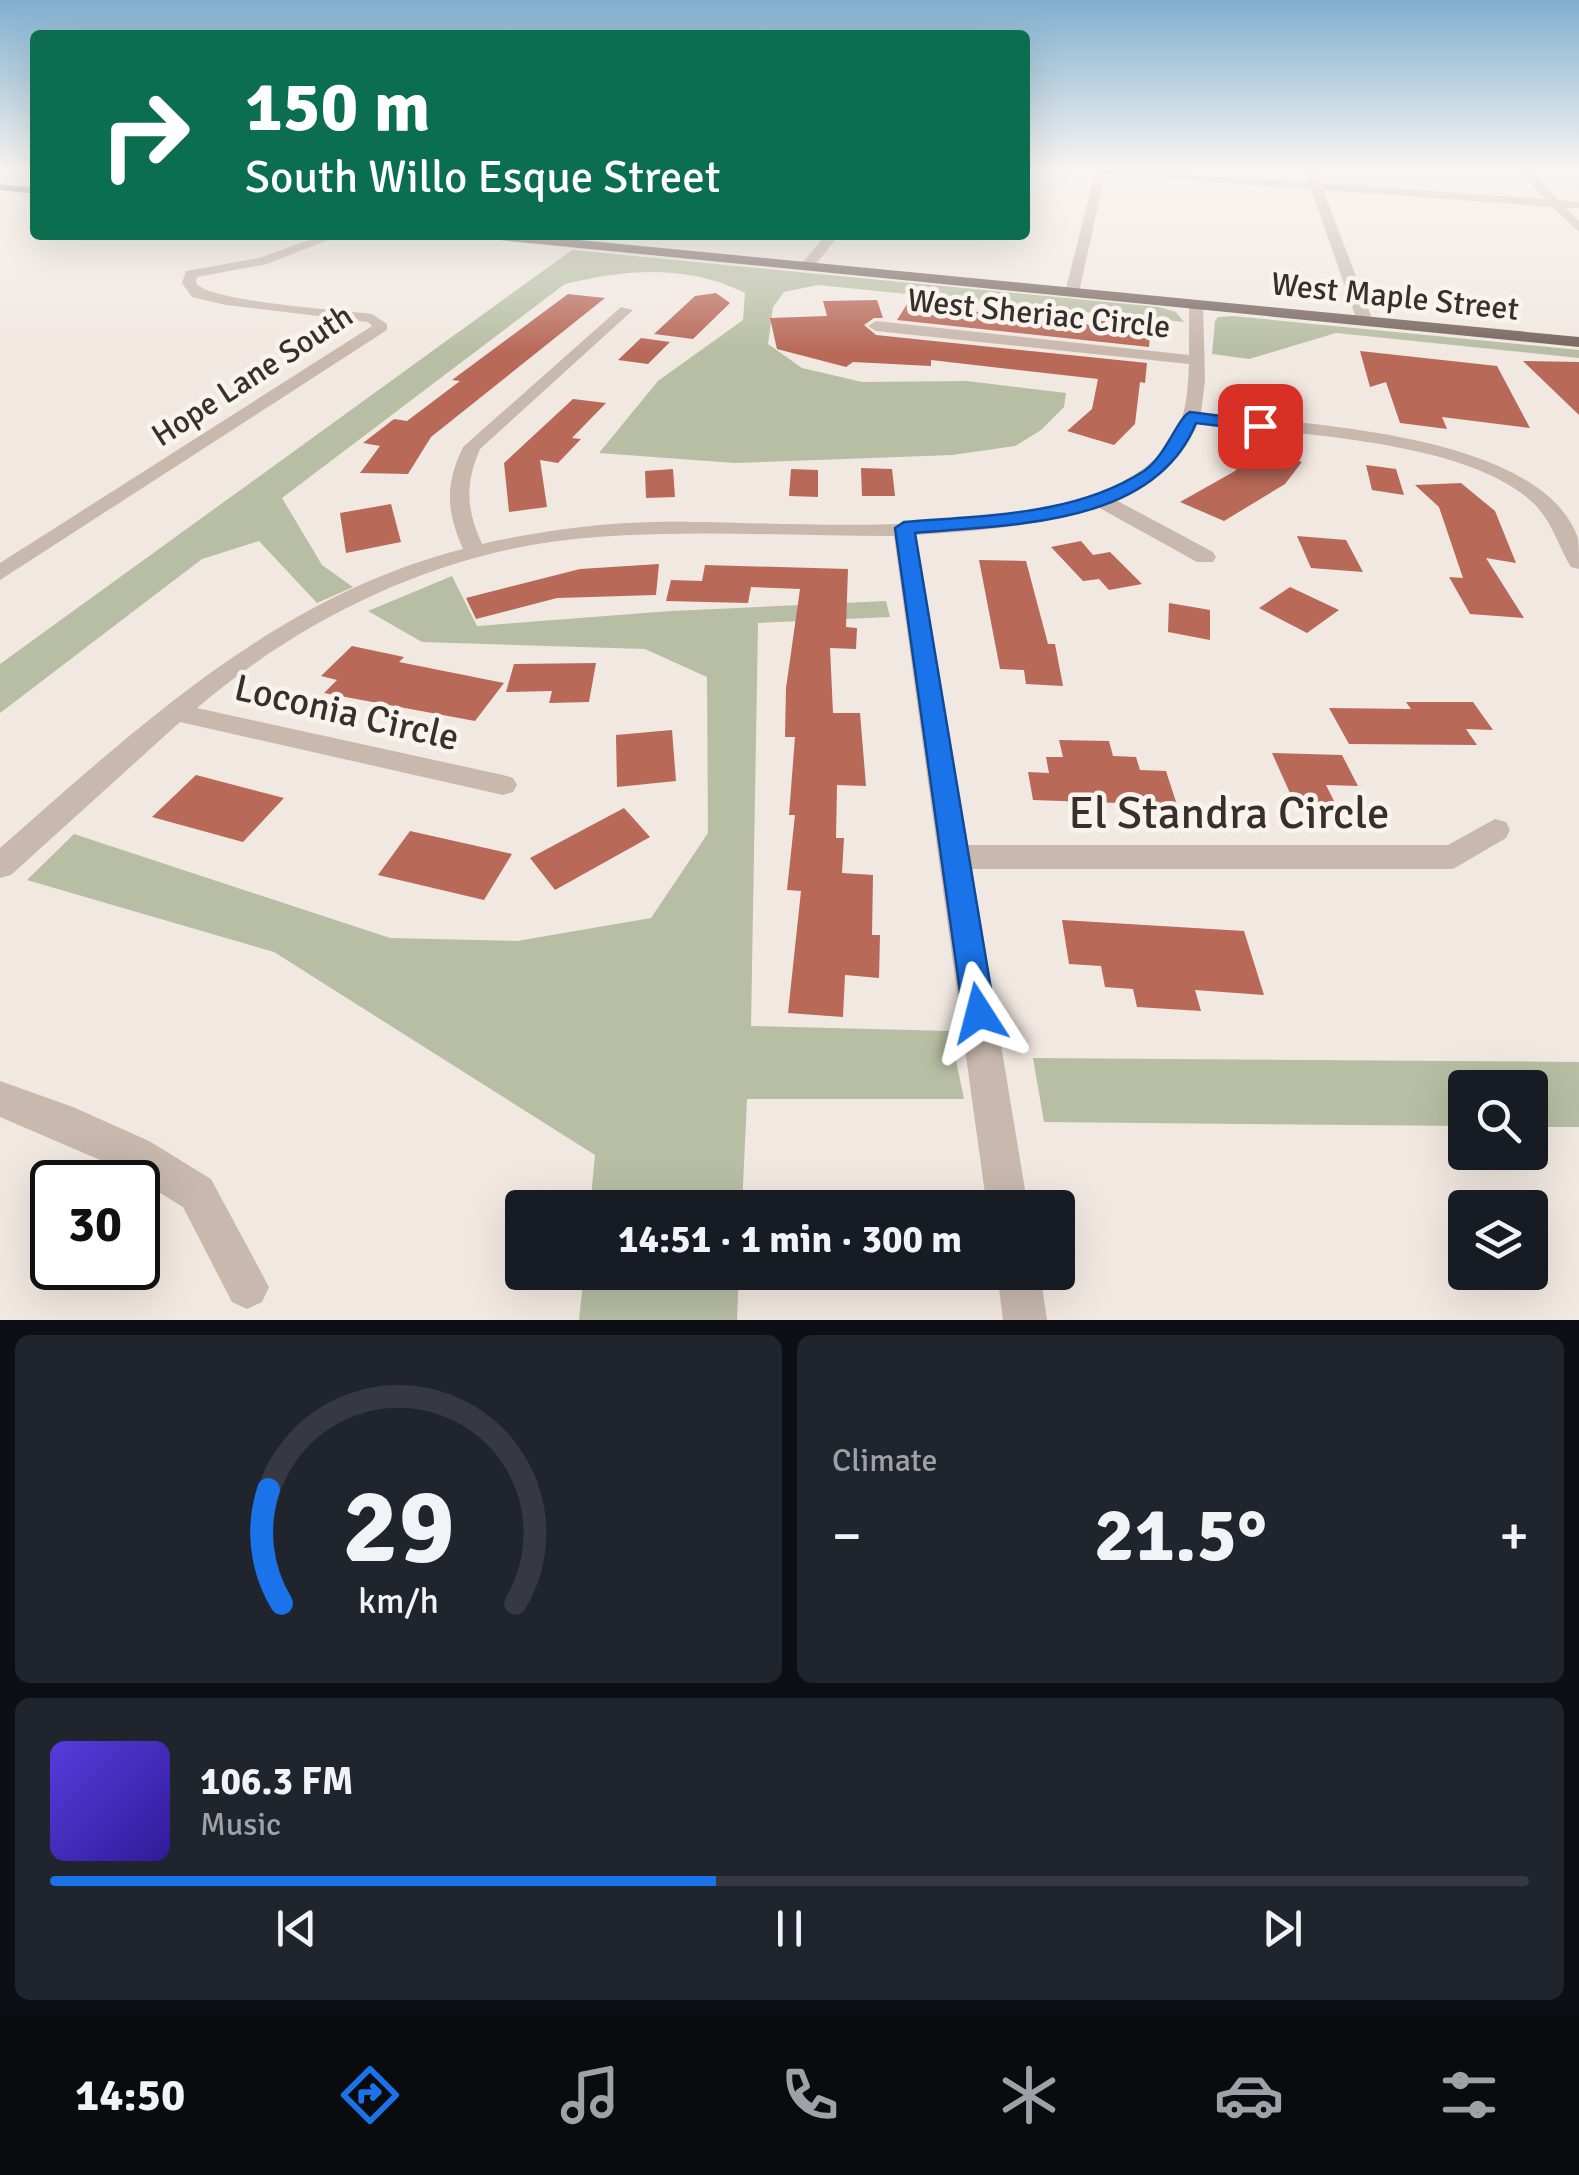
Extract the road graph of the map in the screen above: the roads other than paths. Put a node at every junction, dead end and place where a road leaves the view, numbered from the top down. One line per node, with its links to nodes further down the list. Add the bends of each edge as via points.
1 (1087, 230): 7 (street)
2 (1332, 230): 10 (street)
3 (321, 240): 22 (street, Hope Lane South, via 262,261 191,274 189,283 197,294 226,301 372,318 382,327)
4 (586, 240): 6 (main road, West Maple Street)
5 (828, 240): 6 (street)
6 (807, 266): 7 (main road, West Maple Street)
7 (1072, 292): 8 (main road, West Maple Street)
8 (1196, 304): 10 (main road, West Maple Street); 13 (street)
9 (626, 310): 19 (street, via 472,447 457,478 457,512)
10 (1365, 321): 12 (main road, West Maple Street)
11 (876, 326): 13 (street, West Sheriac Circle)
12 (1579, 342)
13 (1195, 360): 14 (street)
14 (1190, 417): 16 (street, via 1400,444); 17 (street, via 1177,449 1152,473)
15 (1507, 448): 16 (street)
16 (1482, 464): 21 (street, via 1538,496)
17 (1101, 500): 18 (street, via 1026,517); 20 (street)
18 (904, 528): 19 (street, via 596,530); 26 (street)
19 (476, 553): 23 (street, via 414,570 310,617)
20 (1205, 558)
21 (1579, 562)
22 (0, 573)
23 (176, 712): 24 (street, Loconia Circle); 27 (street)
24 (503, 786)
25 (1495, 830): 26 (street, El Standra Circle, via 1453,857)
26 (956, 858): 29 (street)
27 (0, 866)
28 (0, 1099): 30 (street, via 135,1155 197,1193)
29 (1005, 1190)
30 (247, 1287)
31 (1021, 1290): 32 (street)
32 (1025, 1320)

